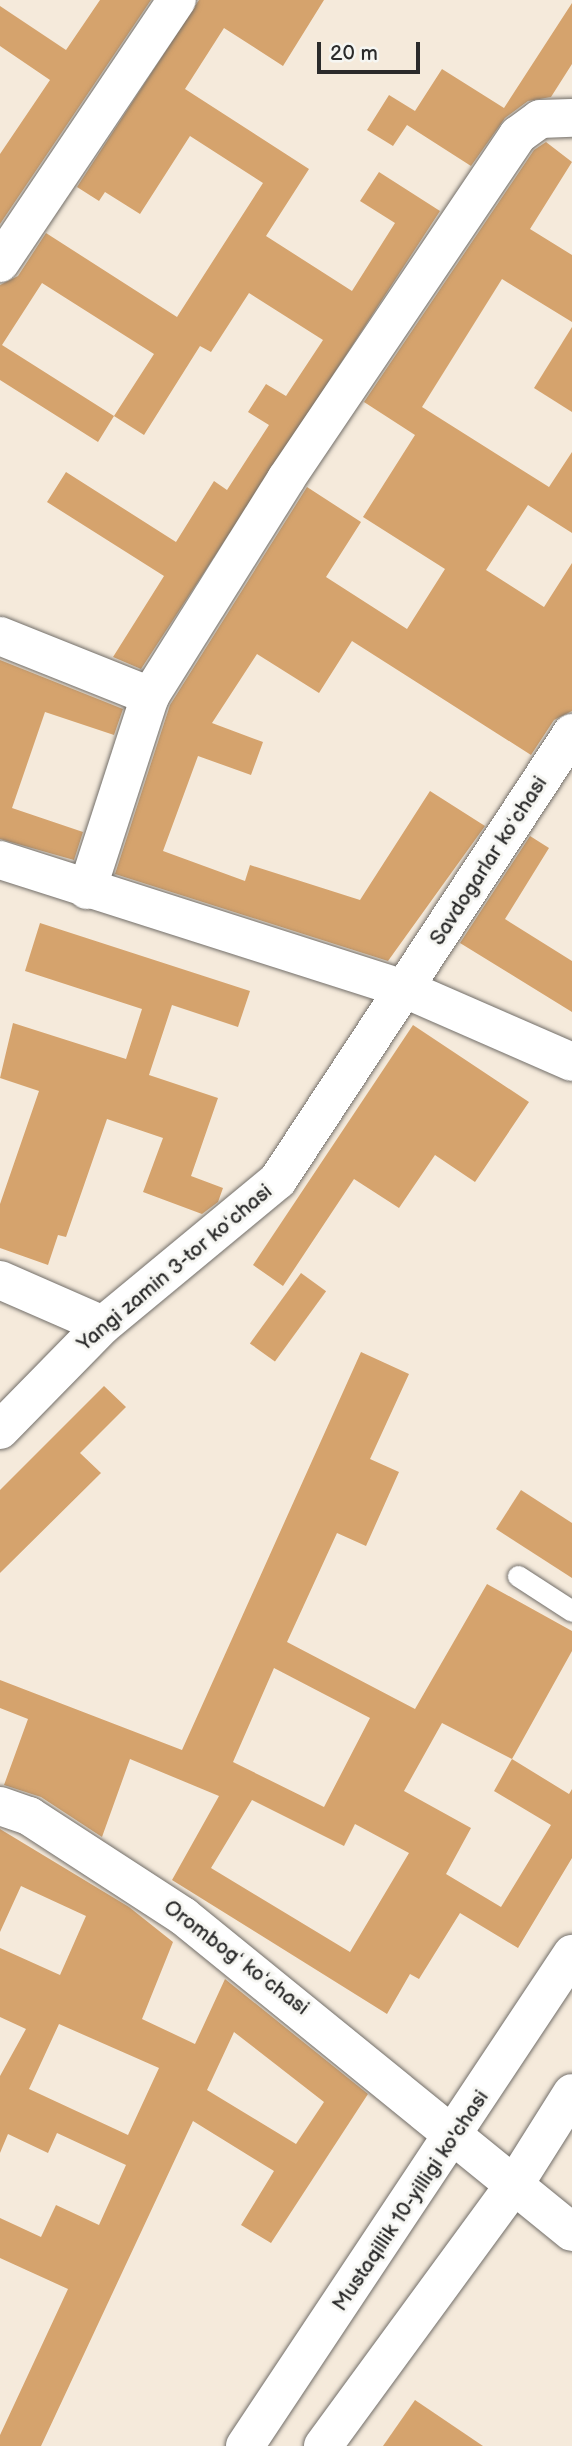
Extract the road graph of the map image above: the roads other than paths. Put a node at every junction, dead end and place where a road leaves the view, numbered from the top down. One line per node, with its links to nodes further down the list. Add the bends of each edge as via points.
1 (177, 0): 3 (street)
2 (572, 118): 5 (street, via 540,119 518,135 286,479)
3 (0, 263)
4 (0, 636): 5 (street)
5 (150, 696): 8 (street)
6 (572, 733): 9 (street, Savdogarlar koʻchasi)
7 (0, 860): 8 (street)
8 (87, 890): 9 (street)
9 (405, 989): 10 (street); 12 (street, Yangi zamin 3-tor koʻchasi, via 278,1180)
10 (572, 1062)
11 (0, 1280): 12 (street)
12 (103, 1325): 13 (street, Yangi zamin 3-tor koʻchasi)
13 (0, 1430)
14 (518, 1576): 15 (lane)
15 (572, 1611)
16 (0, 1806): 19 (street, Orombogʻ koʻchasi, via 29,1816 183,1916)
17 (572, 1954): 19 (street, Mustaqillik 10-yilligi ko'chasi)
18 (572, 2093): 20 (street)
19 (457, 2135): 20 (street, Orombogʻ koʻchasi); 22 (street, Mustaqillik 10-yilligi ko'chasi)
20 (516, 2182): 21 (street, Orombogʻ koʻchasi); 23 (street)
21 (572, 2232)
22 (245, 2446)
23 (323, 2446)

